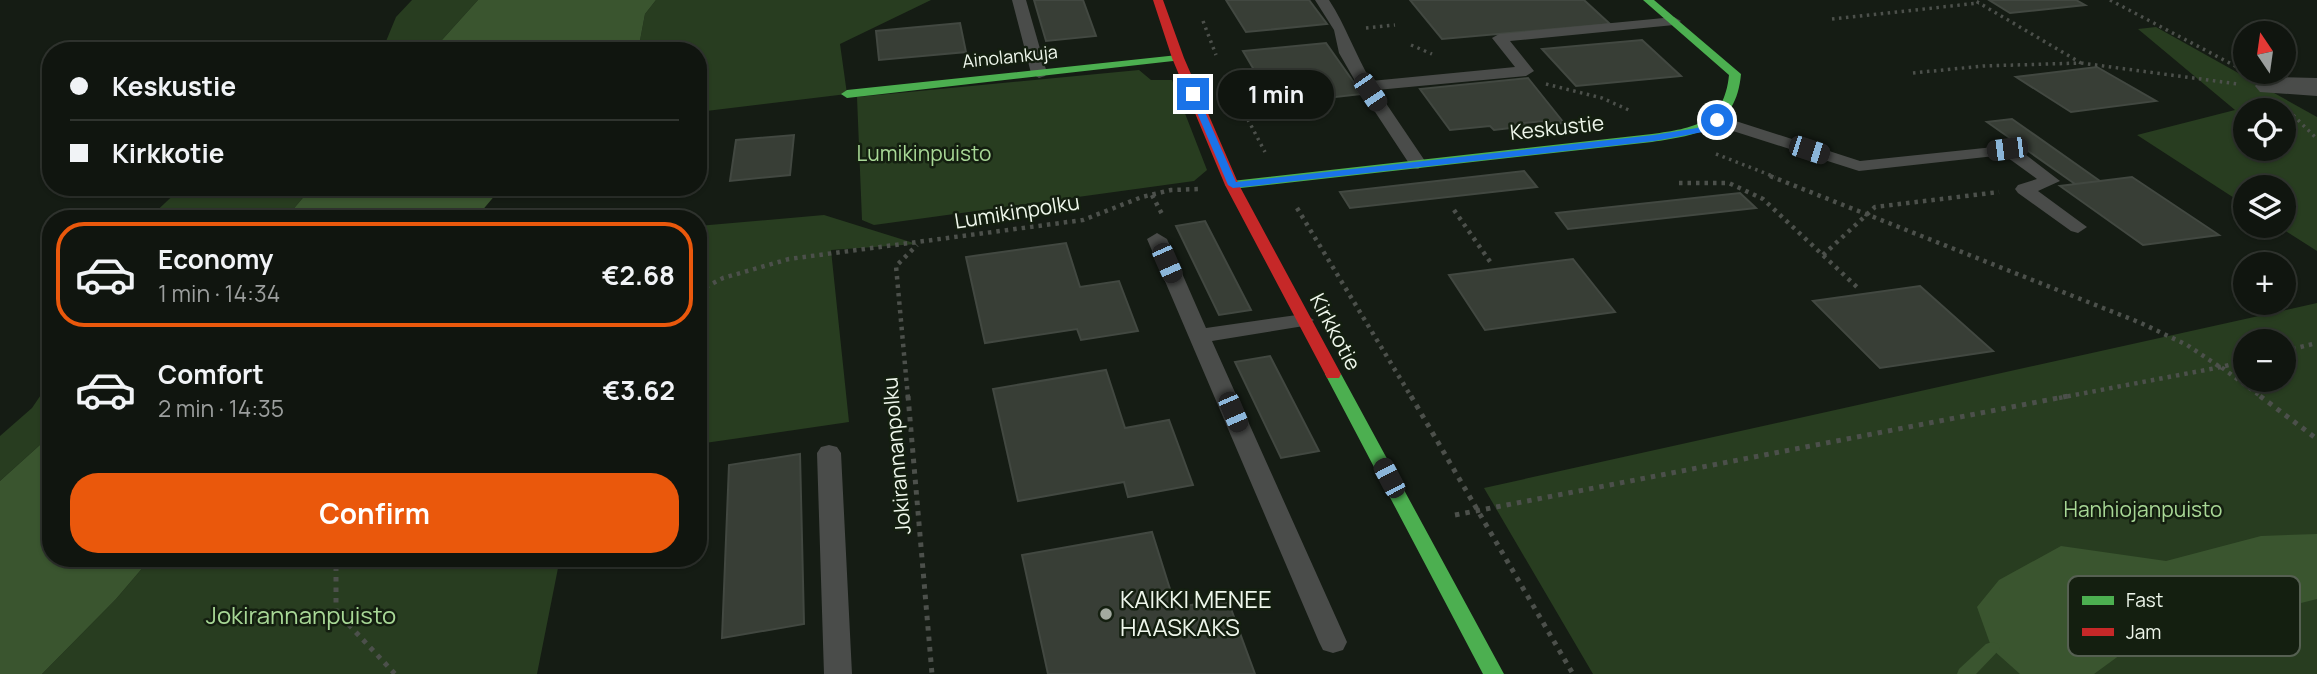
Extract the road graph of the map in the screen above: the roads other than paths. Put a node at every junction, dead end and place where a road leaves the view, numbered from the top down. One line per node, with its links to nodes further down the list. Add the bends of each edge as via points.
1 (1019, 0): 7 (lane)
2 (1158, 0): 6 (street, Kirkkotie)
3 (1322, 0): 8 (lane)
4 (1648, 0): 5 (street)
5 (1674, 21): 8 (lane, via 1499,38 1526,71); 12 (street, via 1735,74 1736,97)
6 (1178, 58): 7 (street, Ainolankuja); 14 (street, Kirkkotie)
7 (1039, 73): 11 (street, Ainolankuja)
8 (1366, 86): 13 (lane)
9 (2270, 86): 10 (street)
10 (2317, 87)
11 (847, 94)
12 (1717, 120): 13 (street, Keskustie, via 1700,130 1672,135); 15 (lane, via 1860,166 2007,149 2051,181 2024,189)
13 (1418, 164): 14 (street, Keskustie)
14 (1233, 185): 17 (street, Kirkkotie)
15 (2078, 227)
16 (1157, 239): 18 (lane)
17 (1304, 320): 18 (lane); 22 (street, Kirkkotie)
18 (1199, 336): 20 (lane)
19 (828, 453): 21 (lane)
20 (1333, 642)
21 (838, 674)
22 (1494, 674)

